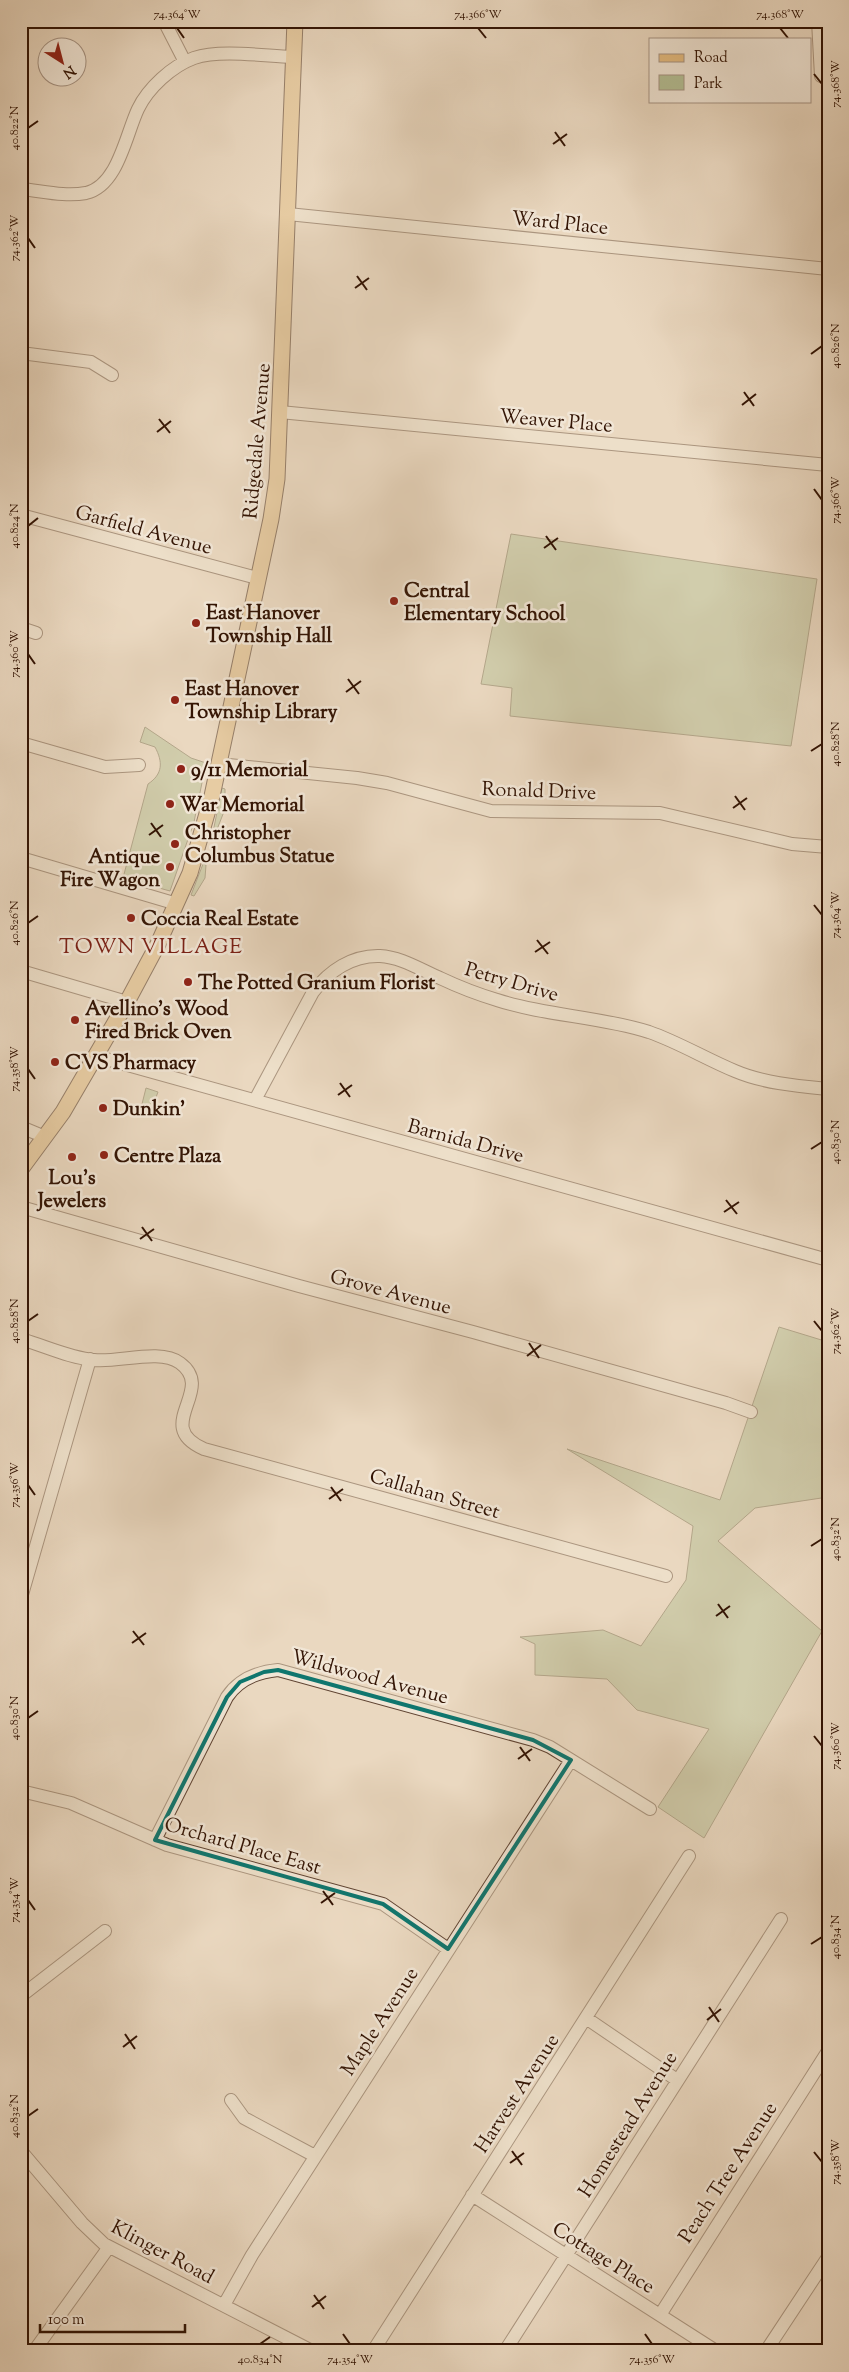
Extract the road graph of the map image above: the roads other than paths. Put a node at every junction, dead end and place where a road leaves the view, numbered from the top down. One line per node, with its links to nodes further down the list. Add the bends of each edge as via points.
1 (164, 21): 5 (street)
2 (295, 21): 4 (main road, Ridgedale Avenue)
3 (818, 21): 6 (street)
4 (292, 57): 5 (street, via 209,55); 8 (main road, Ridgedale Avenue)
5 (185, 62): 7 (street, via 141,104 112,172 100,186 87,193 74,194)
6 (821, 76)
7 (21, 189)
8 (288, 214): 9 (street, Ward Place); 12 (main road, Ridgedale Avenue)
9 (828, 269)
10 (21, 353): 11 (street, via 91,362)
11 (112, 375)
12 (280, 412): 13 (street, Weaver Place); 15 (main road, Ridgedale Avenue, via 271,518)
13 (828, 466)
14 (21, 515): 15 (street, Garfield Avenue)
15 (257, 578): 19 (main road, Ridgedale Avenue)
16 (21, 628): 17 (street)
17 (36, 633)
18 (21, 743): 20 (street, via 105,767)
19 (219, 764): 21 (street, Ronald Drive, via 387,783 491,811 660,814 783,842); 23 (main road, Ridgedale Avenue, via 198,850)
20 (138, 765)
21 (828, 847)
22 (21, 858): 23 (street)
23 (178, 904): 25 (main road, Ridgedale Avenue)
24 (21, 971): 25 (street)
25 (127, 1002): 26 (main road, Ridgedale Avenue)
26 (95, 1056): 28 (street, Barnida Drive); 30 (main road, Ridgedale Avenue)
27 (828, 1089): 28 (street, Petry Drive, via 770,1081 737,1072 650,1033 499,1001 406,962 380,956 354,960 321,982)
28 (255, 1100): 33 (street, Barnida Drive)
29 (21, 1127): 30 (street)
30 (45, 1137): 31 (main road, Ridgedale Avenue)
31 (21, 1169)
32 (21, 1206): 36 (street, Grove Avenue)
33 (828, 1260)
34 (21, 1339): 35 (street)
35 (90, 1359): 37 (street, Callahan Street, via 163,1357 181,1364 189,1374 192,1387 182,1427 184,1436 204,1449); 38 (street)
36 (751, 1412)
37 (666, 1576)
38 (21, 1598)
39 (571, 1760): 41 (street, Wildwood Avenue); 42 (street, Wildwood Avenue, via 533,1740 316,1679 278,1670 264,1672 240,1682 227,1697); 46 (street, Maple Avenue)
40 (21, 1791): 42 (street, Orchard Place East, via 71,1803)
41 (650, 1809)
42 (155, 1840): 46 (street, Orchard Place East, via 383,1904)
43 (689, 1856): 48 (street, Harvest Avenue)
44 (781, 1919): 50 (street, Homestead Avenue)
45 (105, 1931): 47 (street)
46 (448, 1949): 53 (street, Maple Avenue)
47 (21, 1996)
48 (586, 2018): 50 (street); 54 (street, Harvest Avenue)
49 (828, 2051): 59 (street, Peach Tree Avenue)
50 (677, 2080): 56 (street, Homestead Avenue)
51 (231, 2100): 53 (street, via 244,2118)
52 (21, 2151): 55 (street, Klinger Road, via 82,2223)
53 (315, 2156): 58 (street, Maple Avenue)
54 (472, 2195): 56 (street, Cottage Place); 62 (street, Harvest Avenue)
55 (109, 2247): 58 (street, Klinger Road); 60 (street)
56 (567, 2254): 59 (street, Cottage Place); 63 (street, Homestead Avenue)
57 (828, 2257): 65 (street)
58 (224, 2305): 61 (street, Klinger Road)
59 (660, 2315): 64 (street, Cottage Place)
60 (34, 2351)
61 (312, 2351)
62 (373, 2351)
63 (505, 2351)
64 (716, 2351)
65 (766, 2351)

